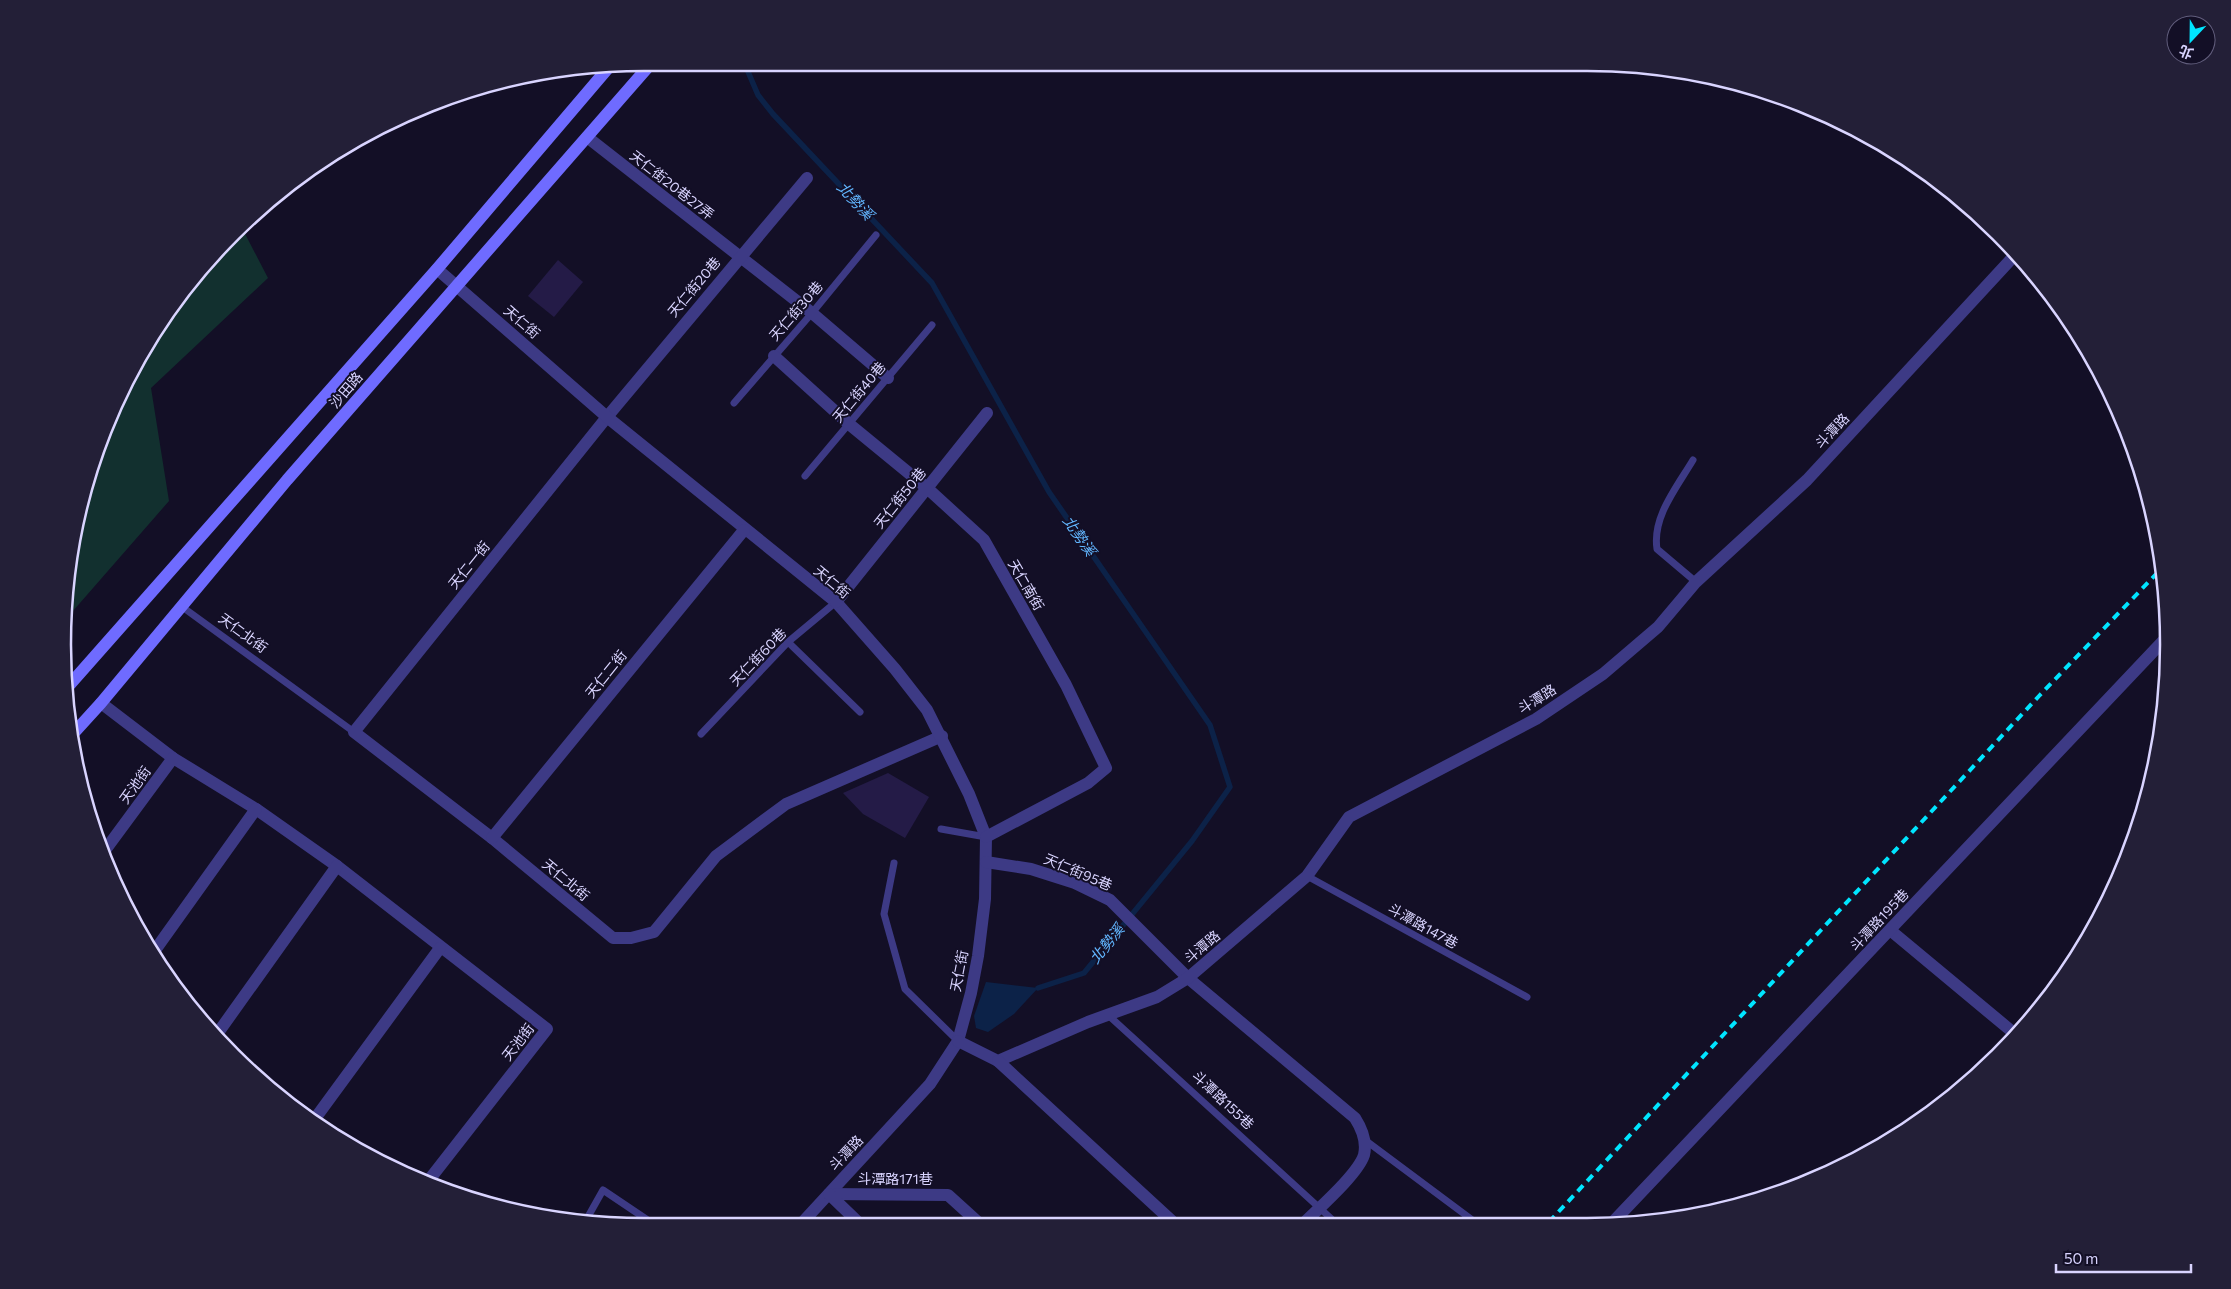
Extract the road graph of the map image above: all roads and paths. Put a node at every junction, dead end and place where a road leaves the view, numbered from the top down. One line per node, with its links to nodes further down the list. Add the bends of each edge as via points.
1 (645, 71): 3 (street, 沙田路)
2 (605, 72): 8 (street, 沙田路)
3 (587, 137): 6 (street, 天仁街20巷27弄); 9 (street, 沙田路)
4 (806, 178): 6 (street, 天仁街20巷)
5 (876, 235): 10 (lane, 天仁街30巷)
6 (739, 257): 10 (street, 天仁街20巷27弄); 16 (street, 天仁街20巷)
7 (2011, 260): 22 (street, 斗潭路, via 1807,480)
8 (437, 269): 9 (street, 天仁街); 27 (street, 沙田路)
9 (457, 285): 16 (street, 天仁街); 24 (street, 沙田路)
10 (812, 313): 12 (lane, 天仁街30巷); 13 (street, 天仁街20巷27弄)
11 (932, 325): 13 (lane, 天仁街40巷)
12 (774, 356): 14 (lane, 天仁街30巷); 17 (street, 天仁南街)
13 (888, 378): 17 (lane, 天仁街40巷)
14 (734, 402)
15 (987, 413): 20 (street, 天仁街50巷)
16 (607, 417): 21 (street, 天仁街); 31 (street, 天仁一街)
17 (849, 424): 19 (lane, 天仁街40巷); 20 (street, 天仁南街)
18 (1693, 460): 22 (lane, via 1661,516 1655,536 1657,550)
19 (805, 476)
20 (928, 488): 23 (street, 天仁街50巷); 37 (street, 天仁南街, via 984,540 1066,685 1106,768 1088,783)
21 (744, 530): 23 (street, 天仁街); 38 (street, 天仁二街)
22 (1696, 582): 43 (street, 斗潭路, via 1658,627 1596,679 1536,719 1349,817)
23 (836, 602): 25 (lane, 天仁街60巷); 33 (street, 天仁街, via 901,676)
24 (181, 606): 28 (street, 沙田路); 31 (lane, 天仁北街)
25 (788, 642): 29 (lane); 32 (lane, 天仁街60巷)
26 (2160, 644): 44 (street, 斗潭路195巷)
27 (72, 682)
28 (101, 703): 30 (street, 沙田路); 34 (street, 天池街)
29 (860, 712)
30 (78, 729)
31 (354, 732): 38 (street, 天仁北街)
32 (701, 734)
33 (942, 736): 37 (street, 天仁街); 38 (street, 天仁北街, via 786,804 716,856 654,932 631,938 613,938)
34 (173, 758): 35 (street, 天池街); 39 (street, 天池街)
35 (256, 809): 42 (street, 天池街); 45 (street)
36 (941, 829): 37 (lane)
37 (986, 837): 40 (street, 天仁街)
38 (492, 838)
39 (108, 846)
40 (986, 862): 47 (street, 天仁街95巷, via 1031,869 1075,883 1110,900); 52 (street, 天仁街, via 978,956)
41 (894, 863): 52 (lane, via 884,914 905,989)
42 (338, 866): 46 (street, 天池街); 50 (street)
43 (1307, 876): 47 (street, 斗潭路); 48 (lane, 斗潭路147巷)
44 (1890, 930): 51 (street); 60 (street, 斗潭路195巷)
45 (158, 946)
46 (440, 948): 54 (street); 56 (street, 天池街, via 547,1029)
47 (1188, 978): 49 (street, 斗潭路, via 1157,997); 55 (street, via 1356,1118)
48 (1527, 997)
49 (1108, 1014): 53 (street, 斗潭路); 58 (lane, 斗潭路155巷)
50 (221, 1029)
51 (2010, 1030)
52 (958, 1041): 53 (street); 57 (street, 斗潭路, via 930,1084)
53 (998, 1061): 65 (street)
54 (318, 1115)
55 (1365, 1140): 58 (street, via 1364,1156 1357,1169); 68 (lane)
56 (432, 1177)
57 (829, 1194): 62 (street, 斗潭路); 63 (street); 64 (street, 斗潭路171巷, via 948,1195)
58 (1319, 1208): 66 (street); 67 (lane, 斗潭路155巷)
59 (589, 1215): 61 (lane, via 604,1190)
60 (1619, 1217)
61 (645, 1218)
62 (807, 1218)
63 (854, 1218)
64 (973, 1218)
65 (1169, 1218)
66 (1309, 1218)
67 (1330, 1218)
68 (1470, 1218)

